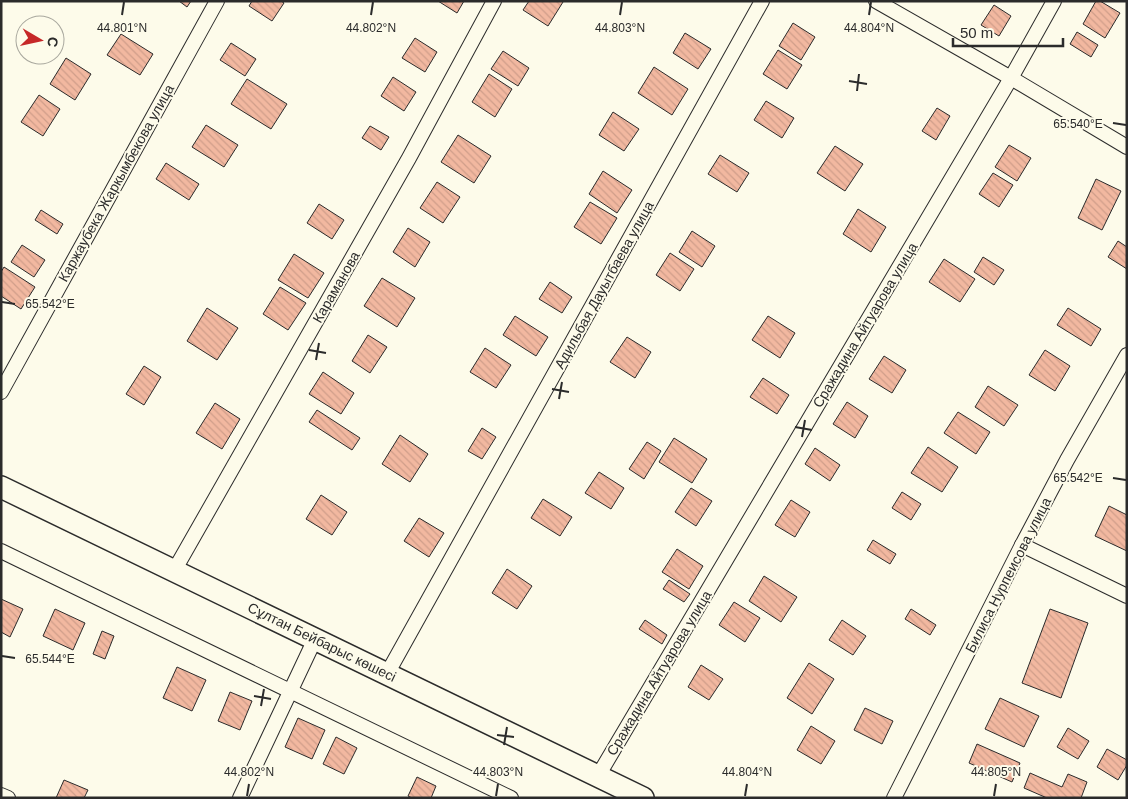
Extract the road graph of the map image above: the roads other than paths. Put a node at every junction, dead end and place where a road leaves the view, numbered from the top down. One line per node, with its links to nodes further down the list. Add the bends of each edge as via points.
1 (217, 1): 9 (street, Каржаубека Жаркымбекова улица)
2 (494, 1): 13 (street, Караманова, via 409,158)
3 (762, 1): 16 (street, Адильбая Дауытбаева улица)
4 (876, 1): 6 (street)
5 (1054, 1): 6 (street, Сражадина Айтуарова улица)
6 (1011, 78): 7 (street); 18 (street, Сражадина Айтуарова улица)
7 (1127, 147)
8 (1127, 355): 11 (street, Билиса Нурпеисова улица)
9 (1, 392)
10 (1, 487): 13 (main road, Сұлтан Бейбарыс көшесі)
11 (1022, 545): 14 (street); 20 (street, Билиса Нурпеисова улица)
12 (1, 551): 17 (street)
13 (174, 571): 15 (main road, Сұлтан Бейбарыс көшесі)
14 (1127, 596)
15 (315, 639): 16 (main road, Сұлтан Бейбарыс көшесі); 17 (street)
16 (387, 674): 18 (main road, Сұлтан Бейбарыс көшесі)
17 (290, 691): 22 (street); 23 (street)
18 (598, 776): 24 (main road, Сұлтан Бейбарыс көшесі)
19 (1, 795): 21 (street)
20 (901, 796)
21 (8, 798)
22 (240, 798)
23 (511, 798)
24 (643, 798)

